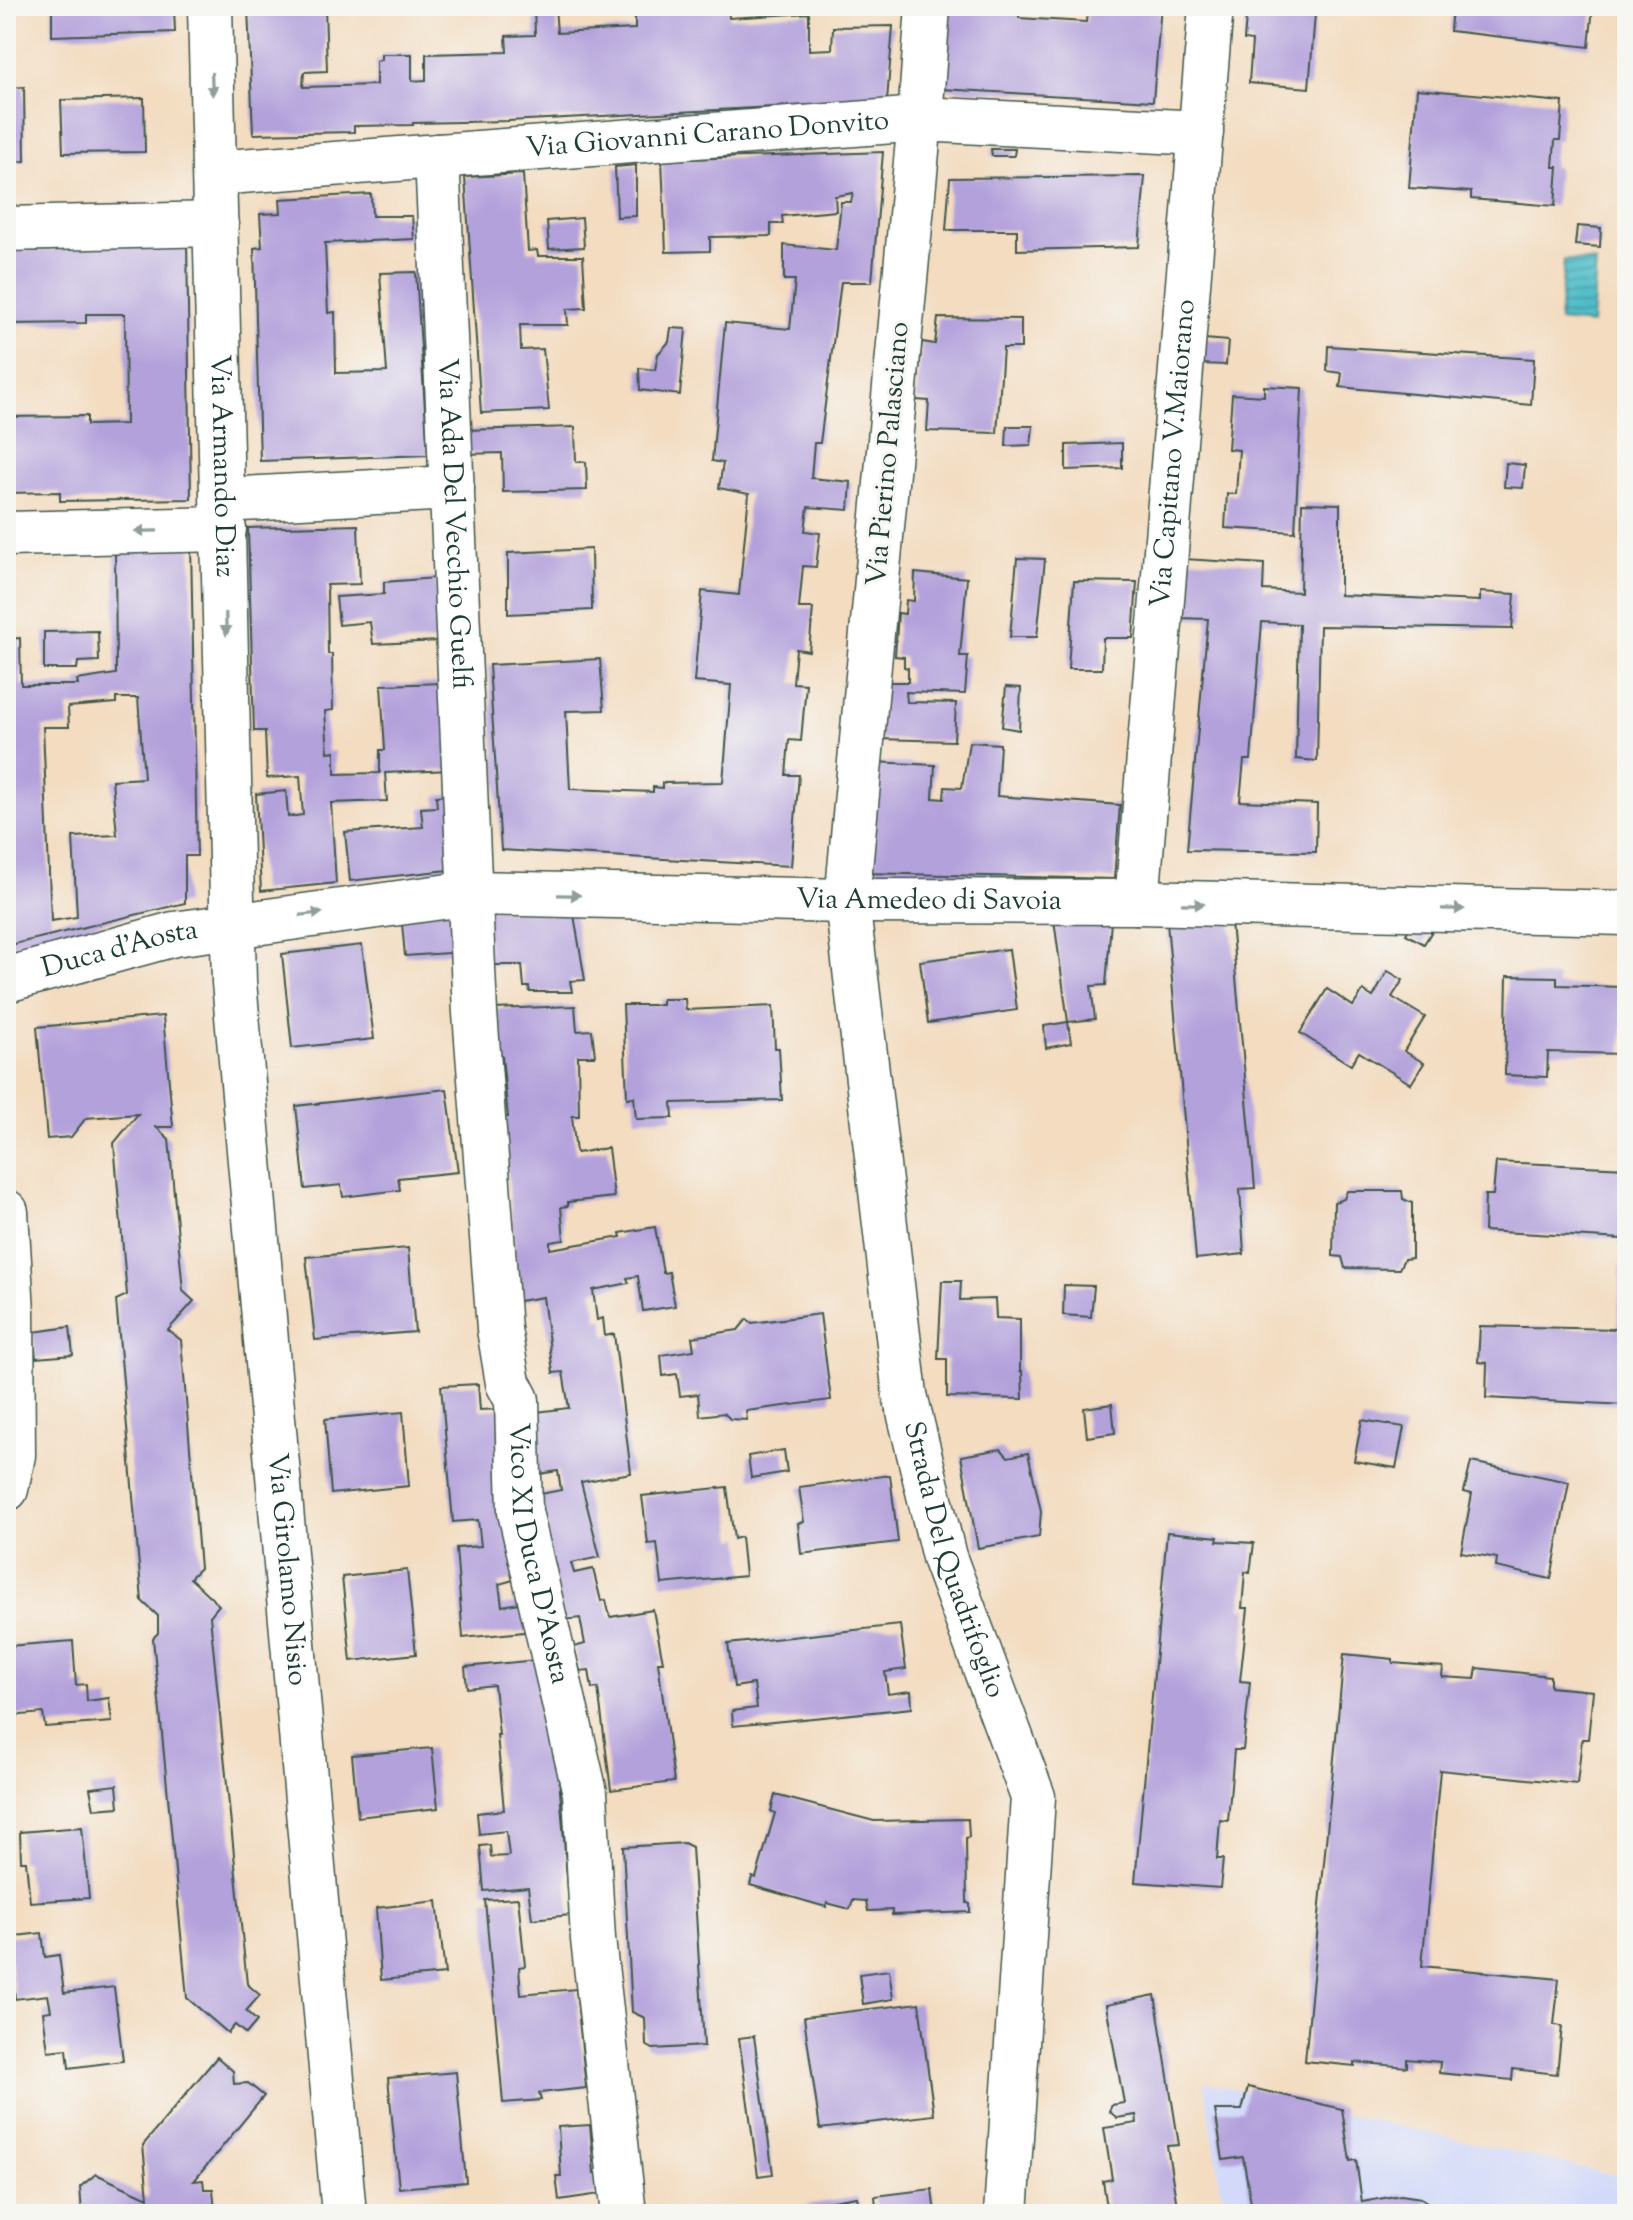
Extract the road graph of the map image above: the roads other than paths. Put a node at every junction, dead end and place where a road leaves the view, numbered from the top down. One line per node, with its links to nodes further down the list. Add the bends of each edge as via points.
1 (210, 6): 7 (street, Via Armando Diaz, one-way to 7)
2 (928, 6): 4 (street, Via Pierino Palasciano)
3 (1211, 6): 5 (street, Via Capitano V.Maiorano)
4 (920, 119): 5 (street, Via Giovanni Carano Donvito); 6 (street, Via Giovanni Carano Donvito); 14 (street, Via Pierino Palasciano)
5 (1201, 133): 15 (street, Via Capitano V.Maiorano)
6 (437, 156): 7 (street, Via Giovanni Carano Donvito); 10 (street, Via Ada Del Vecchio Guelfi)
7 (215, 173): 8 (street, Via Armando Diaz)
8 (216, 224): 9 (street); 11 (street, Via Armando Diaz)
9 (6, 229)
10 (452, 488): 11 (street); 13 (street, Via Ada Del Vecchio Guelfi)
11 (224, 515): 12 (street, one-way to 12); 17 (street, Via Armando Diaz, one-way to 17)
12 (6, 534)
13 (471, 893): 14 (street, Via Amedeo di Savoia, one-way to 14); 17 (street, Via Amedeo di Savoia, one-way to 13); 22 (street, Vico XI Duca D'Aosta, via 499,1329 508,1383 517,1400 520,1512 585,1793 593,1939)
14 (847, 901): 15 (street, Via Amedeo di Savoia); 23 (street, Strada Del Quadrifoglio, via 905,1395 944,1557 1033,1797)
15 (1137, 902): 16 (street, Via Amedeo di Savoia, one-way to 16)
16 (1627, 913)
17 (233, 924): 18 (street, Duca d'Aosta, via 174,934); 21 (street, Via Girolamo Nisio)
18 (6, 980)
19 (6, 1212): 20 (street, via 13,1455)
20 (6, 1489)
21 (344, 2214)
22 (624, 2214)
23 (1006, 2214)

